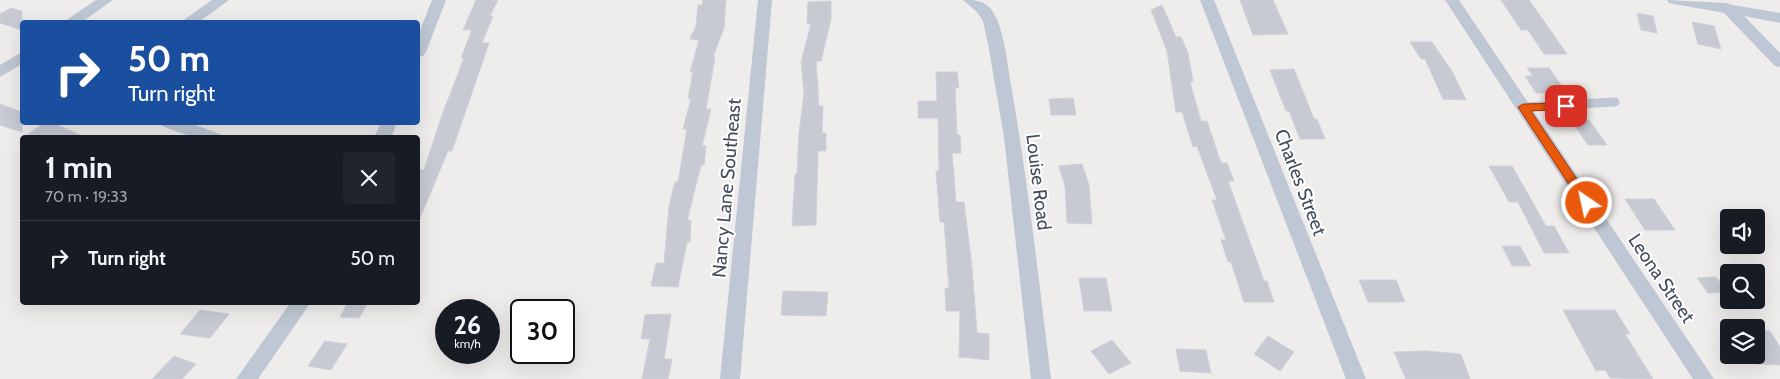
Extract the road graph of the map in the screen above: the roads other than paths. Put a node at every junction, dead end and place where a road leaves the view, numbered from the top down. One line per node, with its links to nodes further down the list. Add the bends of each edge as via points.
1 (106, 0): 11 (street)
2 (222, 0): 12 (street)
3 (439, 0): 13 (street)
4 (765, 0): 24 (street, Nancy Lane Southeast)
5 (970, 0): 25 (street, Louise Road, via 984,9 996,44 1012,137)
6 (1207, 0): 26 (street, Charles Street)
7 (1452, 0): 19 (street, Leona Street)
8 (1674, 0): 9 (street)
9 (1725, 4): 10 (street); 15 (street)
10 (1780, 18)
11 (76, 20)
12 (193, 20)
13 (420, 47)
14 (20, 57): 16 (street)
15 (1780, 62)
16 (1, 69): 17 (street)
17 (20, 74)
18 (1615, 102): 19 (lane)
19 (1523, 107): 27 (street, Leona Street)
20 (177, 125): 21 (street)
21 (205, 135)
22 (300, 305): 23 (street)
23 (246, 379)
24 (730, 379)
25 (1041, 379)
26 (1356, 379)
27 (1704, 379)

